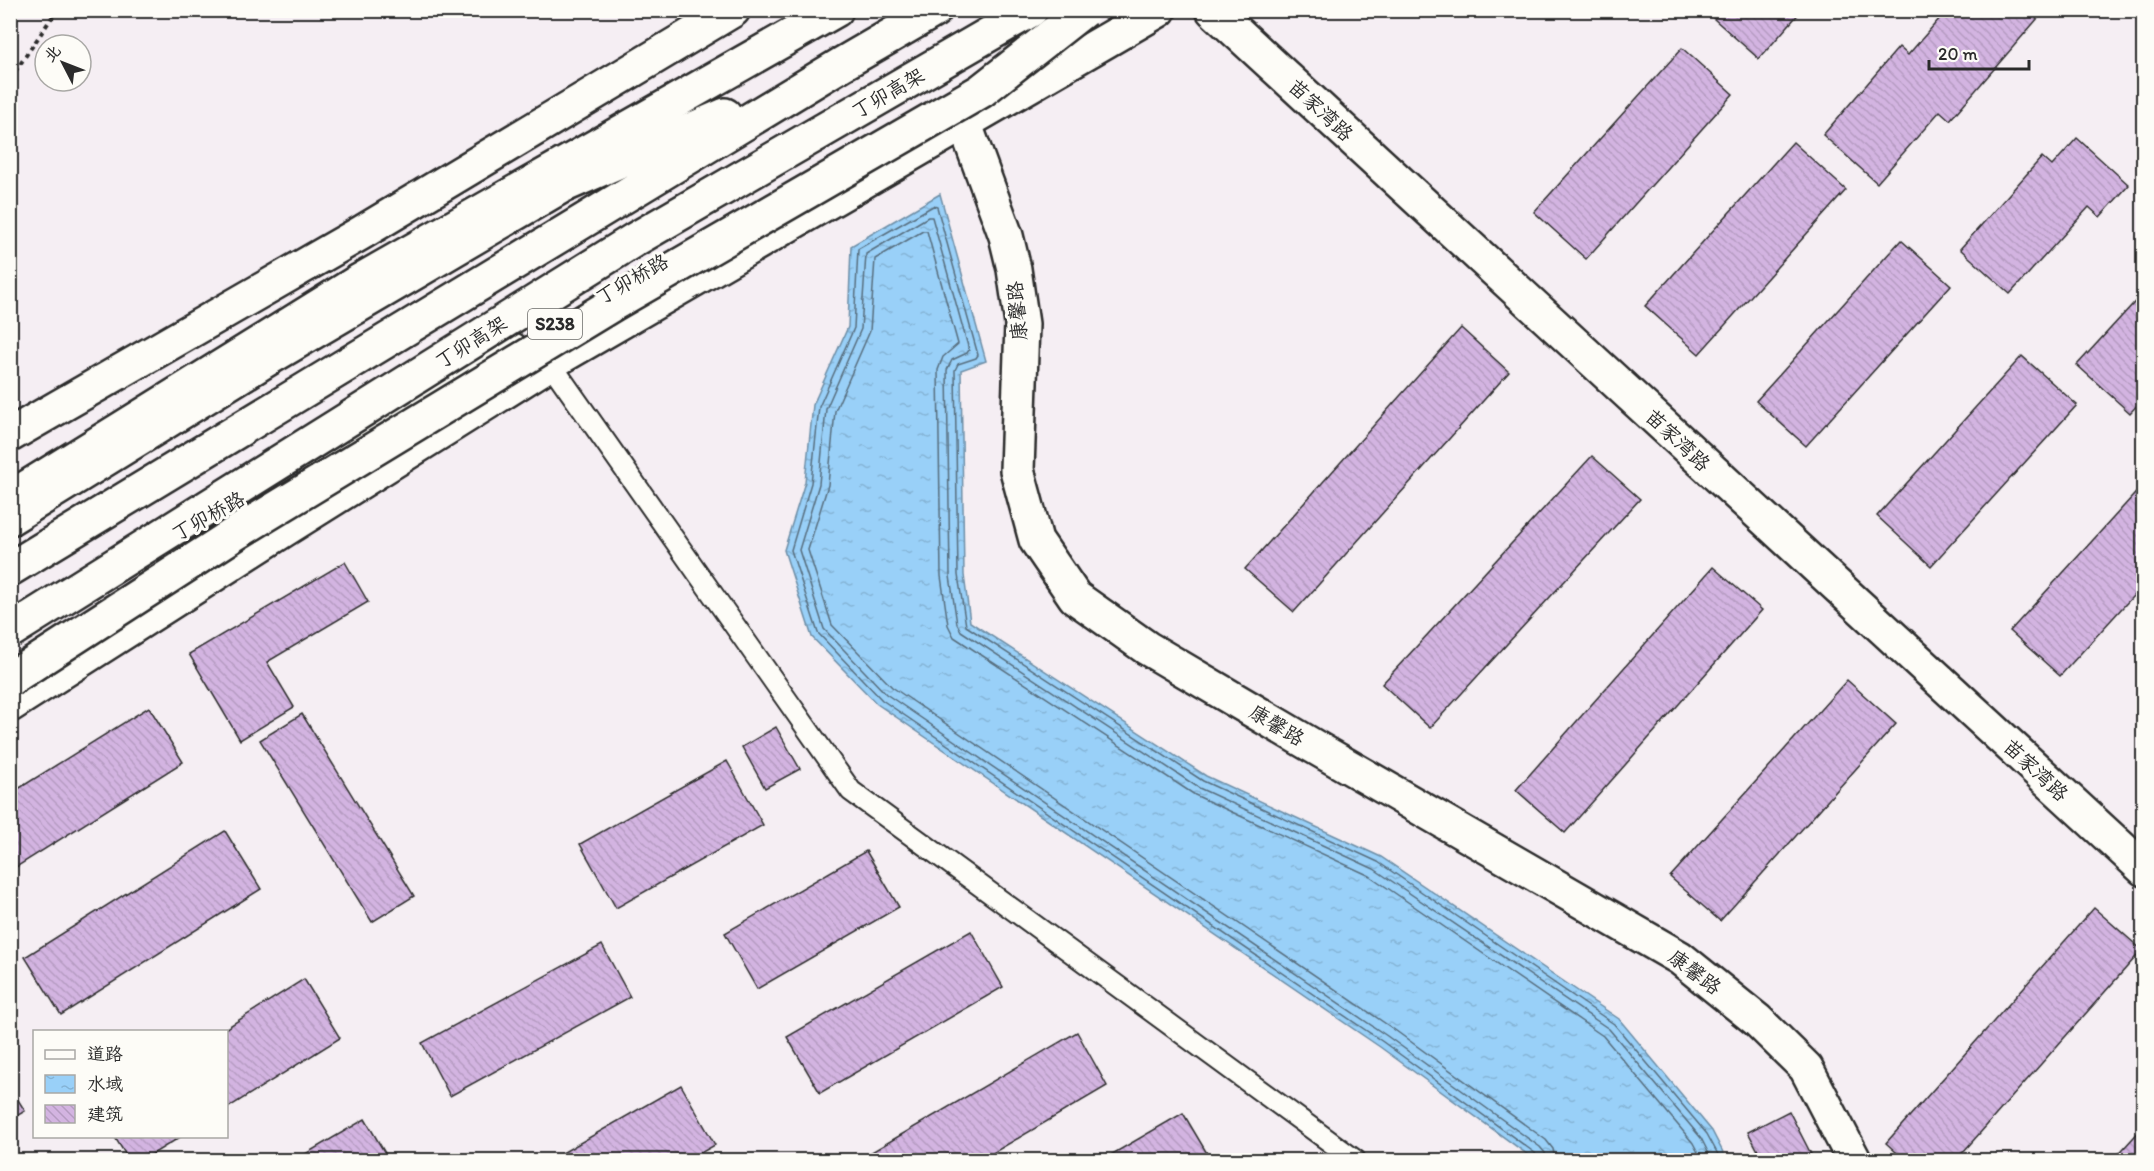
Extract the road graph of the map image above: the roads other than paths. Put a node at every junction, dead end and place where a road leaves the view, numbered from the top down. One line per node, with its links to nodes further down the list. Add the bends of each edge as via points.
1 (733, 10): 12 (main road, via 361,233)
2 (836, 10): 13 (main road, via 361,280)
3 (935, 10): 9 (main road)
4 (1031, 10): 17 (main road, 丁卯高架 / S238, bridge, via 634,240)
5 (1084, 10): 18 (main road, bridge, via 981,91 613,304 236,533)
6 (1091, 10): 11 (main road, 丁卯桥路 / S238)
7 (1159, 10): 10 (main road)
8 (1213, 10): 20 (main road, 苗家湾路)
9 (842, 64): 14 (main road, via 560,187 259,364); 15 (main road)
10 (964, 122): 11 (main road); 22 (main road, 康馨路, via 1000,217 1014,269 1022,324 1017,470 1036,540 1075,597 1147,648 1680,958 1757,1020 1806,1068)
11 (543, 349): 16 (main road, 丁卯桥路 / S238); 19 (main road, via 292,524); 21 (lane, via 850,791)
12 (10, 435)
13 (10, 498)
14 (10, 518)
15 (10, 570)
16 (10, 624)
17 (10, 631)
18 (10, 679)
19 (10, 705)
20 (2144, 869)
21 (1355, 1161)
22 (1854, 1161)

